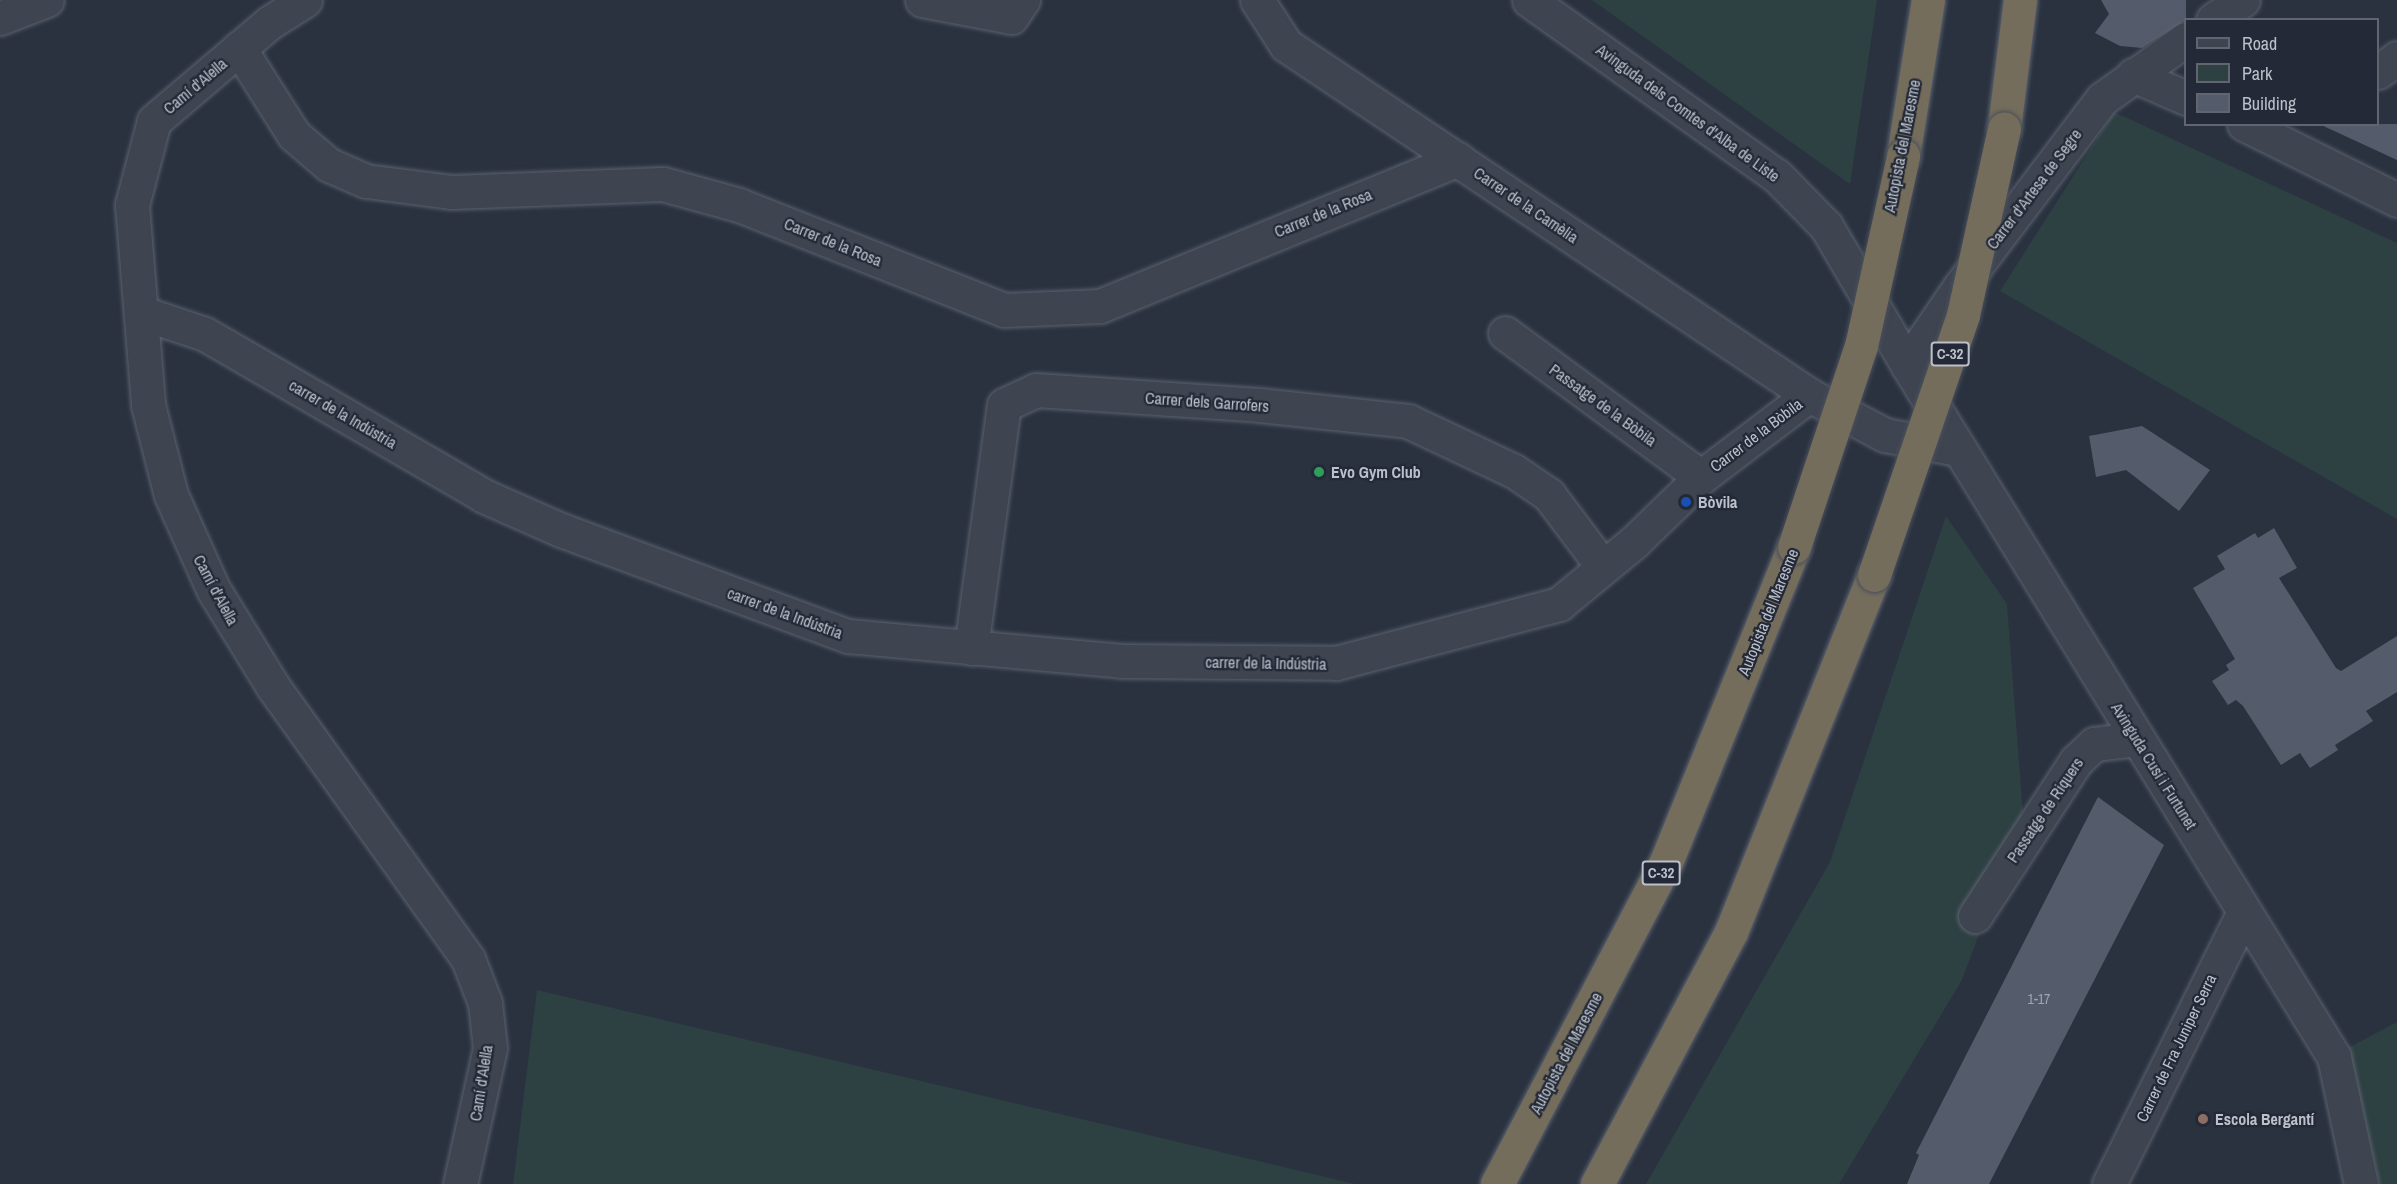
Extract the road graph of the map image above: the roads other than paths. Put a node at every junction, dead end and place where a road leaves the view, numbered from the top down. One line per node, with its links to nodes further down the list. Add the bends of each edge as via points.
1 (47, 0): 10 (street)
2 (304, 0): 13 (street, Camí d'Alella)
3 (922, 0): 4 (street, via 1011,17)
4 (1023, 0)
5 (1257, 0): 20 (street, Carrer de la Camèlia, via 1287,45)
6 (1529, 0): 24 (street, Avinguda dels Comtes d'Alba de Liste, via 1777,176 1826,226)
7 (1928, 0): 34 (highway, Autopista del Maresme / C-32, bridge, via 1903,156 1861,346 1794,547 1666,862)
8 (2020, 0): 35 (highway, C-32, bridge, via 2004,128 1963,315 1874,575 1731,932)
9 (2243, 0): 11 (street)
10 (0, 18)
11 (2216, 18)
12 (2184, 40): 16 (street, Carrer d'Artesa de Segre)
13 (240, 48): 20 (street, Carrer de la Rosa, via 294,135 329,165 366,181 452,192 663,184 739,205 1004,310 1100,306); 22 (street, Camí d'Alella, via 154,121 132,205)
14 (2397, 58): 15 (street)
15 (2379, 71)
16 (2133, 75): 17 (street); 24 (street, Carrer d'Artesa de Segre, via 2102,99 1959,288)
17 (2184, 97)
18 (2255, 126): 19 (street)
19 (2288, 132): 21 (street)
20 (1458, 159): 25 (street, Carrer de la Camèlia)
21 (2397, 200)
22 (142, 313): 29 (street, carrer de la Indústria, via 205,334 484,496 561,530 849,636); 33 (street, Camí d'Alella, via 148,405 171,495 213,589 274,688 468,959 486,1003 490,1048)
23 (1505, 333): 27 (street, Passatge de la Bòbila)
24 (1907, 364): 26 (street, Avinguda Cusí i Furtunet)
25 (1809, 395): 26 (street, Carrer de la Bòbila, via 1885,435); 27 (street, Carrer de la Bòbila)
26 (1958, 449): 30 (street, Avinguda Cusí i Furtunet)
27 (1701, 477): 28 (street, Carrer de la Bòbila)
28 (1594, 575): 29 (street, carrer de la Indústria, via 1558,604 1336,663 1122,662); 29 (street, Carrer dels Garrofers, via 1549,495 1514,471 1408,421 1258,405 1036,390 1004,405)
29 (971, 648)
30 (2137, 739): 31 (street, Avinguda Cusí i Furtunet); 32 (street, Passatge de Riquers, via 2094,744 2076,762)
31 (2244, 912): 36 (street, Carrer de Fra Juniper Serra); 37 (street, Avinguda Cusí i Furtunet, via 2334,1057)
32 (1975, 916)
33 (460, 1184)
34 (1497, 1184)
35 (1597, 1184)
36 (2109, 1184)
37 (2361, 1184)

